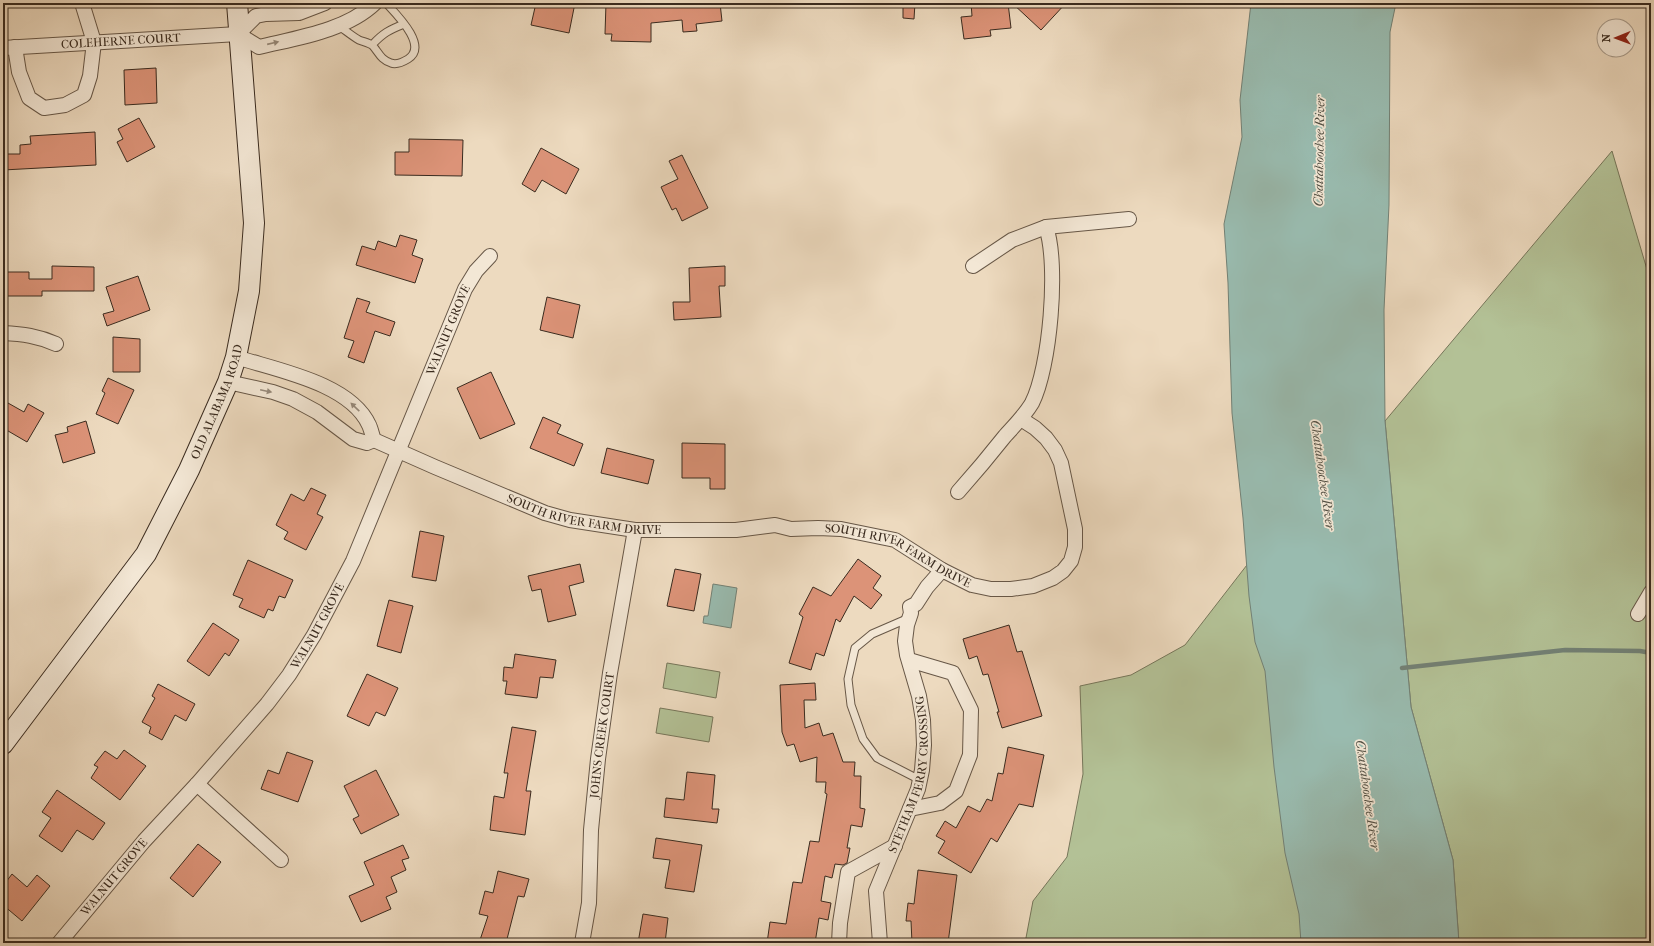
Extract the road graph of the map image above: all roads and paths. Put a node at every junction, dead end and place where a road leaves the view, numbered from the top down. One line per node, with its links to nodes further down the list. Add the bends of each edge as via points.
1 (82, 3): 11 (street)
2 (237, 3): 9 (main road, OLD ALABAMA ROAD)
3 (325, 3): 6 (street)
4 (375, 3): 8 (street)
5 (386, 3): 7 (lane)
6 (299, 13): 9 (street, via 256,16); 10 (street)
7 (404, 24): 12 (lane, via 380,35); 12 (lane, via 415,44 411,58 392,64 382,59)
8 (338, 26): 10 (street); 12 (lane)
9 (238, 34): 10 (street, one-way to 10, via 259,47); 11 (street, COLEHERNE COURT); 20 (main road, OLD ALABAMA ROAD, via 254,223 249,291)
10 (306, 35)
11 (94, 42): 13 (street, COLEHERNE COURT); 13 (street, via 90,76 84,95 65,105 44,108 29,98)
12 (372, 45)
13 (9, 47)
14 (1129, 219): 15 (street)
15 (1046, 227): 17 (street, via 1012,240); 22 (street, via 1053,269 1048,336 1038,389)
16 (490, 256): 24 (street, WALNUT GROVE, via 476,271 465,289)
17 (973, 266)
18 (3, 333): 19 (street, via 26,334)
19 (56, 344)
20 (236, 357): 21 (main road, OLD ALABAMA ROAD); 23 (street, one-way to 20, via 369,424 362,414 333,389)
21 (228, 382): 23 (street, SOUTH RIVER FARM DRIVE, one-way to 23, via 293,398 353,439 367,443); 32 (main road, OLD ALABAMA ROAD, via 189,470 146,554)
22 (1021, 419): 25 (street); 27 (street, SOUTH RIVER FARM DRIVE, via 1046,438 1061,463 1075,529 1075,547 1071,561 1053,578 1033,586 1011,589 990,589 972,585)
23 (374, 440): 24 (street, SOUTH RIVER FARM DRIVE)
24 (398, 450): 26 (street, SOUTH RIVER FARM DRIVE, via 545,513 570,520); 34 (street, WALNUT GROVE, via 353,561 314,635 267,704)
25 (958, 492)
26 (635, 530): 27 (street, SOUTH RIVER FARM DRIVE, via 736,530 775,525 791,530 842,529 895,540); 39 (street, JOHNS CREEK COURT, via 598,758 591,830 589,903)
27 (942, 570): 30 (street, STETHAM FERRY CROSSING, via 916,604 910,607)
28 (1651, 592): 29 (street)
29 (1638, 614)
30 (909, 618): 31 (street, STETHAM FERRY CROSSING, via 905,641); 33 (lane, via 872,634 855,648 848,679 851,705 863,739 877,758)
31 (909, 660): 33 (street, STETHAM FERRY CROSSING, via 923,720 924,745); 35 (street, via 953,673 971,710 970,755 956,791 940,803)
32 (3, 744)
33 (920, 780): 35 (street, STETHAM FERRY CROSSING)
34 (197, 784): 37 (street); 38 (street, WALNUT GROVE, via 139,847)
35 (910, 809): 36 (street, STETHAM FERRY CROSSING)
36 (894, 846): 40 (street, via 848,872); 41 (street, STETHAM FERRY CROSSING, via 876,891)
37 (281, 860)
38 (59, 943)
39 (582, 943)
40 (839, 943)
41 (880, 943)

